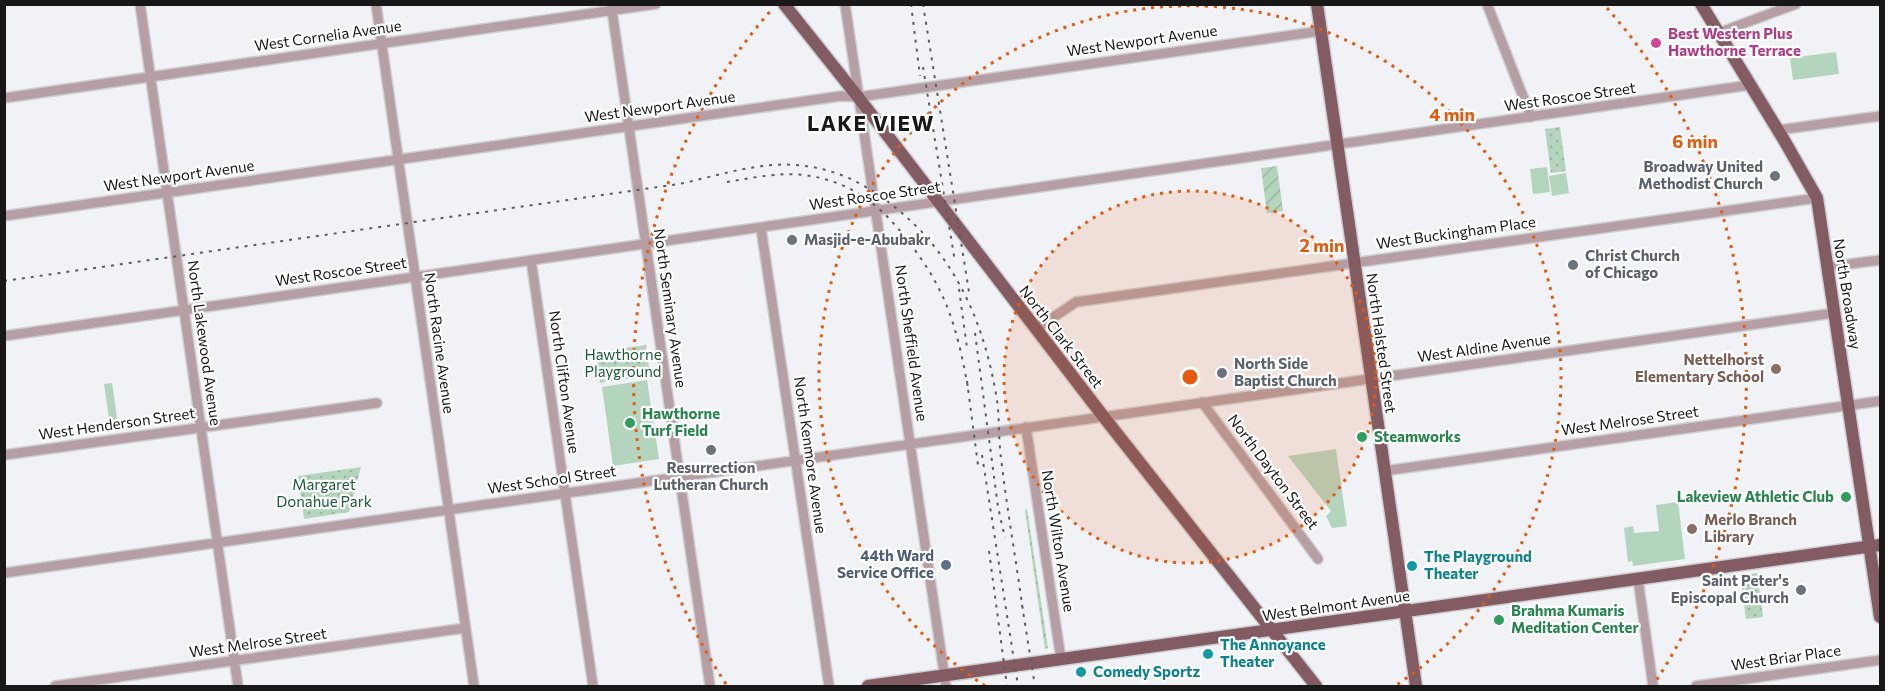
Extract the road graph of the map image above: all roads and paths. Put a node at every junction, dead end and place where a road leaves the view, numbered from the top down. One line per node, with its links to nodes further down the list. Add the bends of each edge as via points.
1 (141, 4): 14 (street, North Lakewood Avenue)
2 (376, 4): 13 (street, North Racine Avenue)
3 (656, 4): 10 (street, West Cornelia Avenue)
4 (784, 4): 16 (main road, North Clark Street)
5 (845, 4): 16 (street, North Sheffield Avenue)
6 (1317, 4): 11 (main road, North Halsted Street)
7 (1487, 4): 19 (street)
8 (1701, 4): 12 (main road, North Broadway)
9 (1796, 4): 12 (street)
10 (611, 8): 13 (street, West Cornelia Avenue); 20 (street, North Seminary Avenue)
11 (1321, 31): 16 (street, West Newport Avenue); 22 (main road, North Halsted Street)
12 (1718, 33): 15 (main road, North Broadway)
13 (381, 44): 14 (street, West Cornelia Avenue); 23 (street, North Racine Avenue)
14 (151, 77): 17 (street, West Cornelia Avenue); 24 (street, North Lakewood Avenue)
15 (1750, 86): 19 (street, West Roscoe Street); 21 (main road, North Broadway)
16 (858, 97): 20 (street, West Newport Avenue, via 841,96); 26 (main road, North Clark Street); 27 (street, North Sheffield Avenue)
17 (4, 98)
18 (1881, 116): 21 (street)
19 (1531, 117): 22 (street, West Roscoe Street)
20 (628, 127): 23 (street, West Newport Avenue); 30 (street, North Seminary Avenue)
21 (1778, 130): 25 (main road, North Broadway)
22 (1337, 146): 26 (street, West Roscoe Street); 33 (main road, North Halsted Street)
23 (398, 160): 24 (street, West Newport Avenue); 35 (street, North Racine Avenue)
24 (167, 193): 28 (street, West Newport Avenue); 36 (street, North Lakewood Avenue)
25 (1817, 198): 33 (street, West Buckingham Place); 34 (main road, North Broadway)
26 (937, 202): 27 (street, West Roscoe Street); 38 (main road, North Clark Street)
27 (876, 211): 29 (street, West Roscoe Street); 48 (street, North Sheffield Avenue)
28 (4, 216)
29 (761, 228): 30 (street, West Roscoe Street); 50 (street, North Kenmore Avenue)
30 (645, 244): 31 (street, West Roscoe Street); 52 (street, North Seminary Avenue)
31 (531, 260): 35 (street, West Roscoe Street); 53 (street, North Clifton Avenue)
32 (1881, 260): 34 (street)
33 (1354, 262): 38 (street, West Buckingham Place, via 1070,303); 40 (main road, North Halsted Street)
34 (1827, 267): 37 (main road, North Broadway)
35 (415, 277): 36 (street, West Roscoe Street); 54 (street, North Racine Avenue)
36 (184, 310): 39 (street, West Roscoe Street); 46 (street, North Lakewood Avenue)
37 (1834, 314): 40 (street, West Aldine Avenue); 44 (main road, North Broadway)
38 (1036, 329): 45 (main road, North Clark Street)
39 (4, 336)
40 (1371, 379): 42 (street, West Aldine Avenue); 51 (main road, North Halsted Street)
41 (1881, 401): 44 (street, West Melrose Street)
42 (1202, 402): 45 (street, West Aldine Avenue); 57 (street, North Dayton Street)
43 (377, 403): 46 (street, West Henderson Street)
44 (1849, 406): 51 (street, West Melrose Street); 56 (main road, North Broadway)
45 (1103, 416): 47 (street, West School Street); 63 (main road, North Clark Street)
46 (201, 428): 49 (street, West Henderson Street); 55 (street, North Lakewood Avenue)
47 (1026, 428): 48 (street, West School Street); 64 (street, North Wilton Avenue)
48 (911, 444): 50 (street, West School Street); 67 (street, North Sheffield Avenue)
49 (4, 456)
50 (795, 460): 52 (street, West School Street); 73 (street, North Kenmore Avenue)
51 (1384, 471): 60 (main road, North Halsted Street)
52 (679, 477): 53 (street, West School Street); 72 (street, North Seminary Avenue)
53 (565, 493): 54 (street, West School Street); 71 (street, North Clifton Avenue)
54 (448, 510): 55 (street, West School Street); 62 (street, North Racine Avenue)
55 (218, 543): 58 (street, West School Street); 66 (street, North Lakewood Avenue)
56 (1875, 546): 59 (main road, West Belmont Avenue); 61 (main road, North Broadway)
57 (1318, 559)
58 (4, 573)
59 (1638, 579): 60 (main road, West Belmont Avenue); 77 (street)
60 (1405, 612): 63 (main road, West Belmont Avenue); 76 (main road, North Halsted Street)
61 (1881, 617)
62 (465, 628): 66 (street, West Melrose Street); 70 (street, North Racine Avenue)
63 (1271, 629): 64 (main road, West Belmont Avenue); 75 (main road, North Clark Street)
64 (1062, 659): 67 (main road, West Belmont Avenue)
65 (1881, 660): 78 (street, West Briar Place)
66 (235, 661): 68 (street, West Melrose Street); 69 (street, North Lakewood Avenue)
67 (946, 681): 74 (main road, West Belmont Avenue)
68 (55, 687)
69 (238, 687)
70 (474, 687)
71 (593, 687)
72 (710, 687)
73 (829, 687)
74 (868, 687)
75 (1316, 687)
76 (1416, 687)
77 (1653, 687)
78 (1696, 687)

